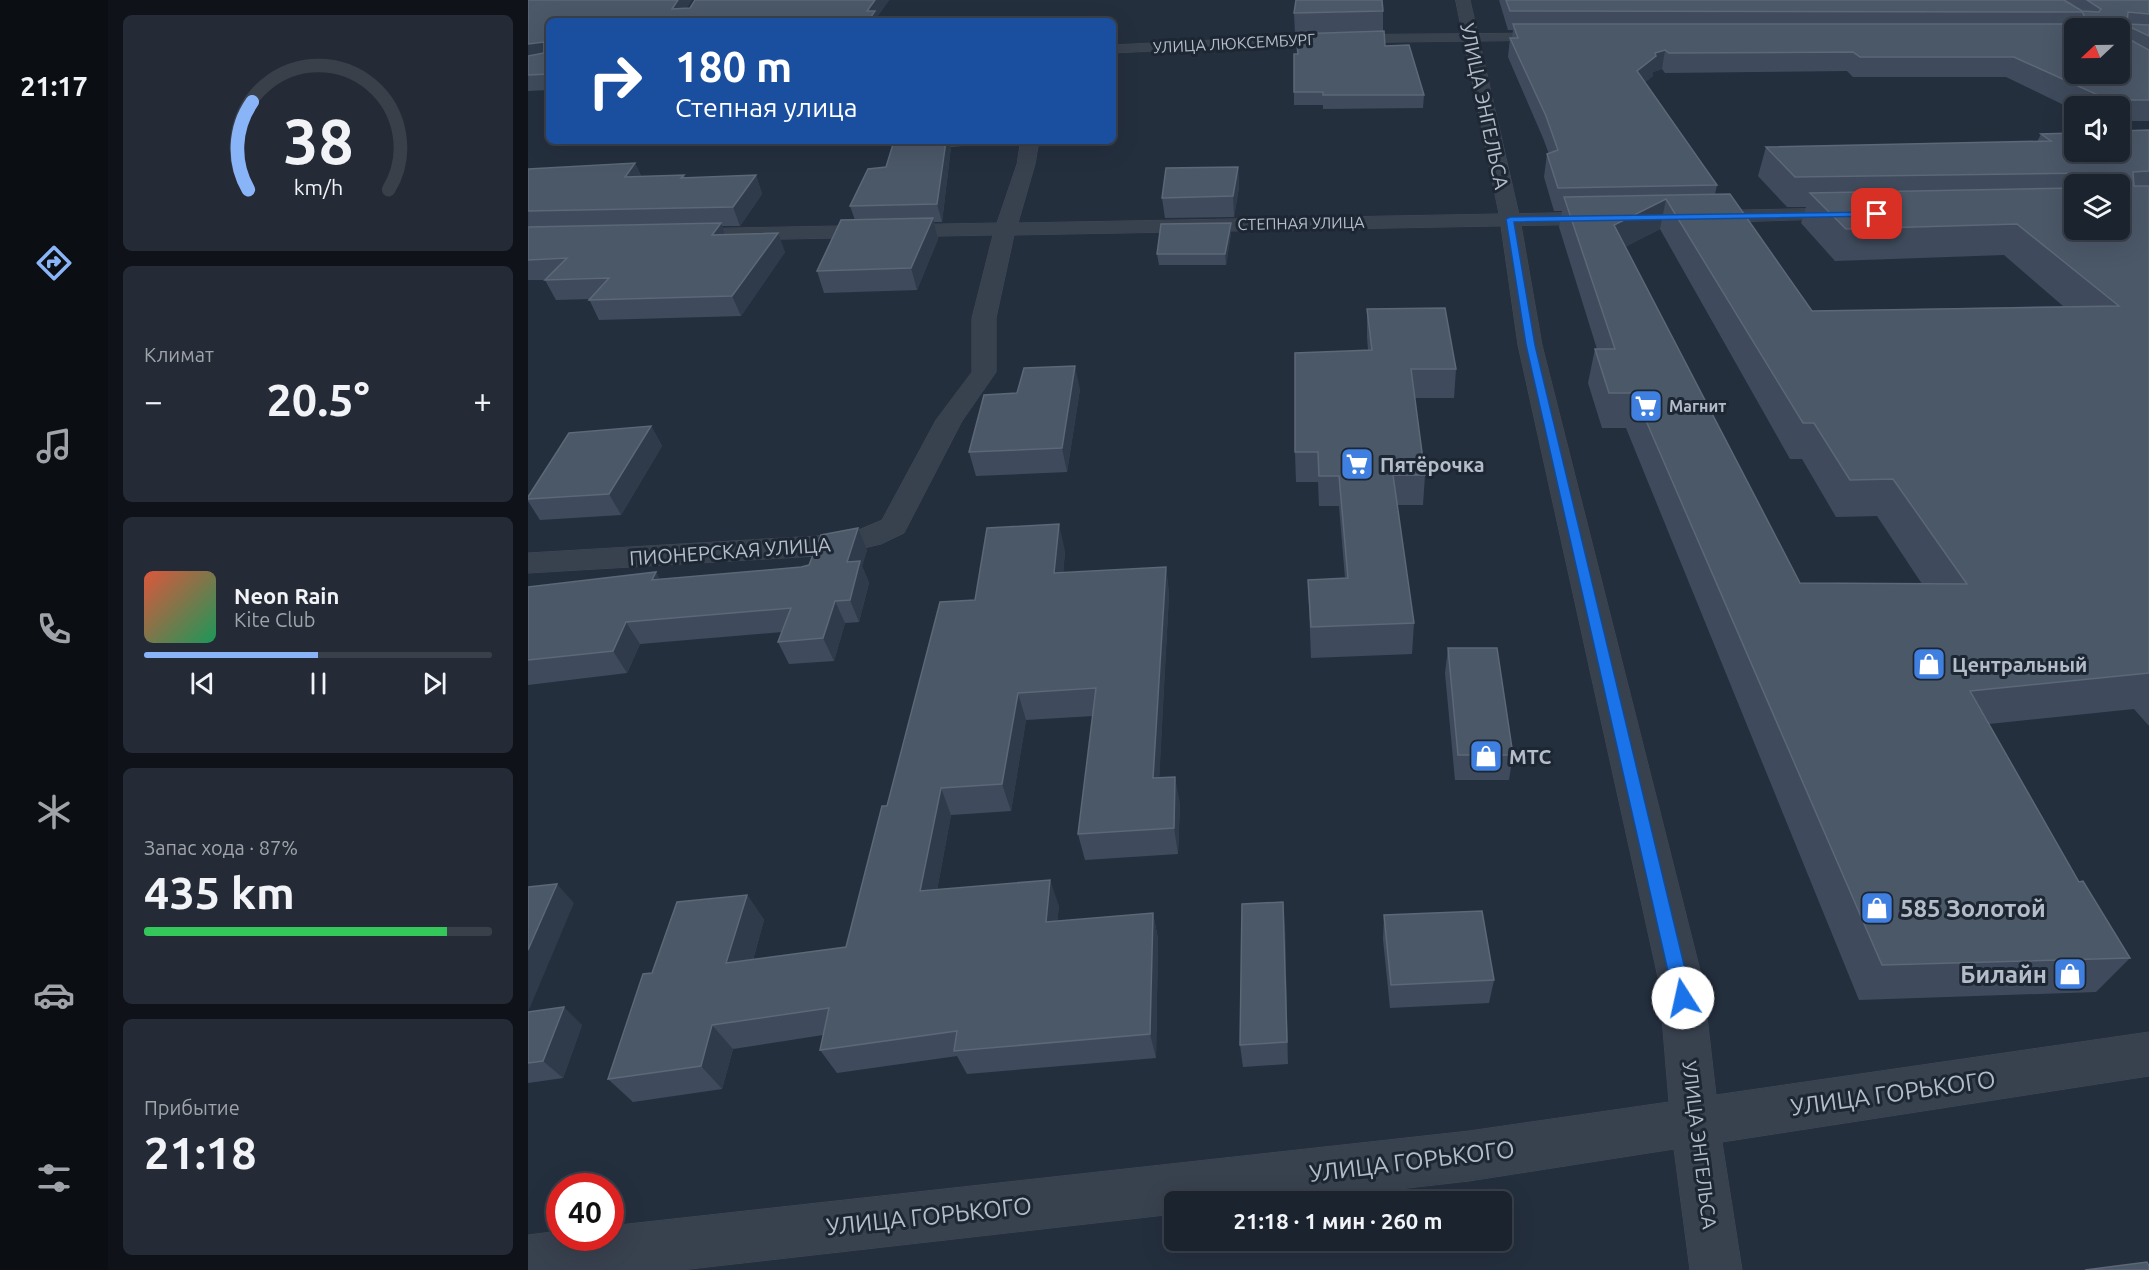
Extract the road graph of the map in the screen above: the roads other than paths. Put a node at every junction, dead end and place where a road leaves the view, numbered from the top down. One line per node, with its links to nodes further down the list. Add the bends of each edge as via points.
1 (1463, 0): 2 (street, УЛИЦА ЭНГЕЛЬСА)
2 (1469, 36): 3 (street, УЛИЦА ЛЮКСЕМБУРГ); 4 (street, УЛИЦА ЛЮКСЕМБУРГ); 9 (street, УЛИЦА ЭНГЕЛЬСА)
3 (1577, 37)
4 (1116, 49)
5 (1029, 144): 10 (street)
6 (1864, 214): 7 (street)
7 (1687, 217)
8 (1628, 218): 9 (street, СТЕПНАЯ УЛИЦА)
9 (1510, 219): 10 (street, СТЕПНАЯ УЛИЦА); 14 (street, УЛИЦА ЭНГЕЛЬСА, via 1530,345 1681,982)
10 (1006, 228): 11 (street, СТЕПНАЯ УЛИЦА); 12 (street, ПИОНЕРСКАЯ УЛИЦА, via 984,318 984,372 949,420 894,525 870,537 834,545)
11 (659, 236)
12 (528, 563)
13 (2149, 1054): 14 (street, УЛИЦА ГОРЬКОГО)
14 (1695, 1122): 15 (street, УЛИЦА ГОРЬКОГО, via 1469,1156); 16 (street, УЛИЦА ЭНГЕЛЬСА)
15 (528, 1261)
16 (1716, 1270)

